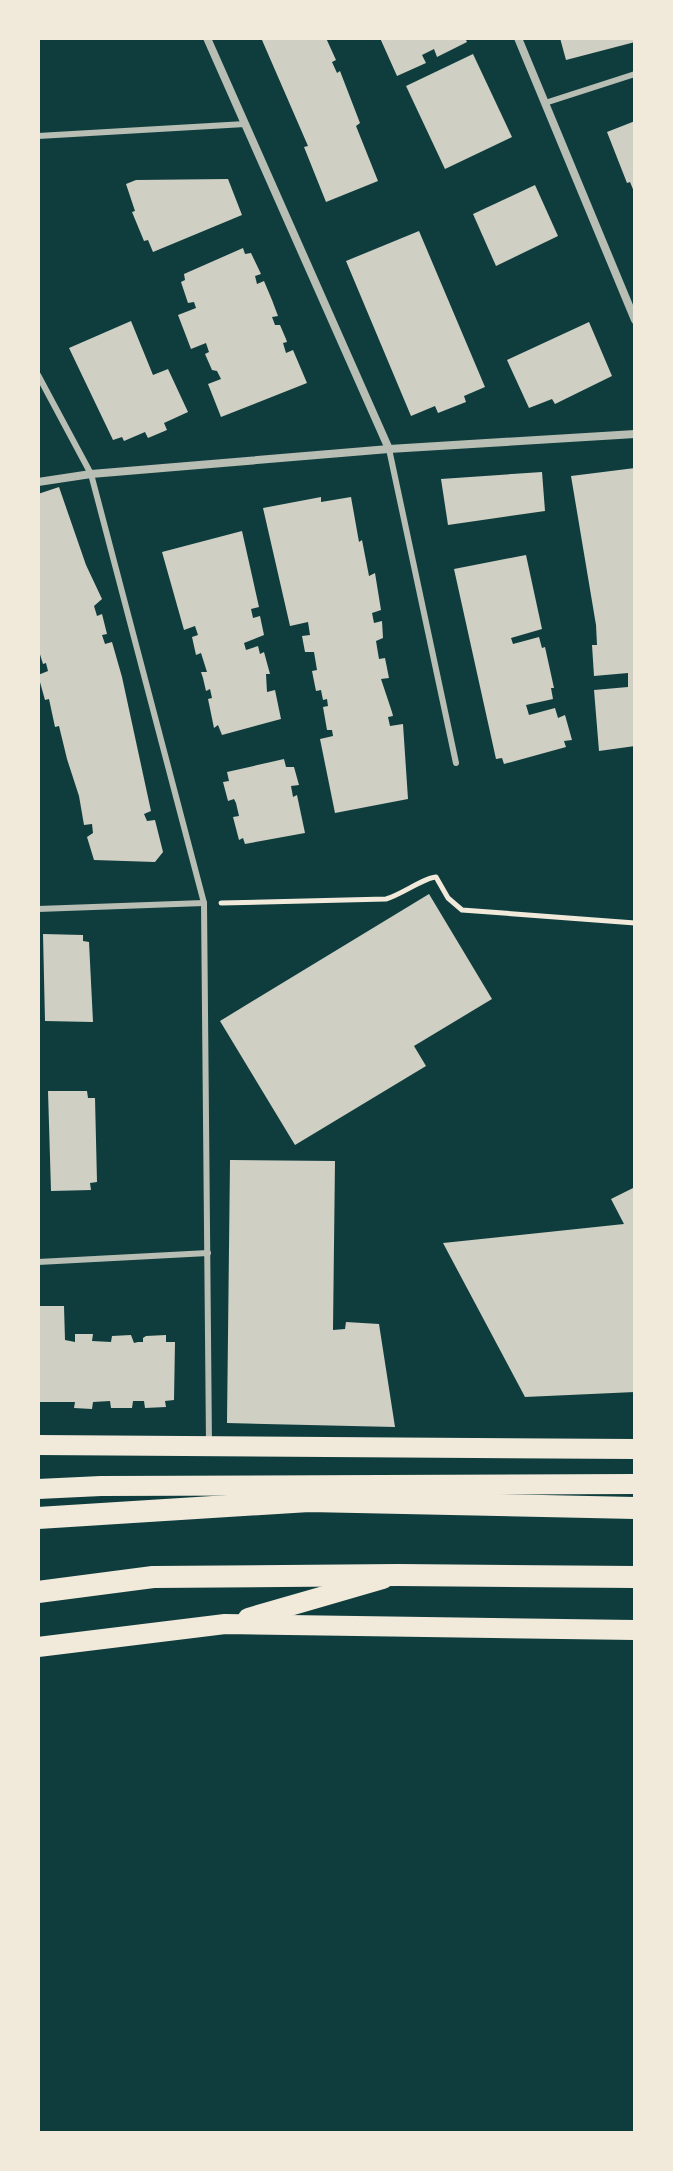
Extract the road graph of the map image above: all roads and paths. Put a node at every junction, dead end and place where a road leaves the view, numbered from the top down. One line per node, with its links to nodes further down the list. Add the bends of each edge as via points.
1 (207, 38): 5 (street)
2 (518, 38): 4 (street)
3 (635, 74): 4 (lane)
4 (545, 103): 7 (street)
5 (245, 124): 6 (lane); 10 (street)
6 (38, 136)
7 (635, 320)
8 (38, 375): 11 (lane)
9 (635, 434): 10 (street)
10 (389, 449): 11 (street); 13 (lane)
11 (91, 474): 12 (street); 14 (lane)
12 (38, 482)
13 (456, 763)
14 (204, 903): 15 (lane); 16 (path, via 386,899 436,877 462,910); 17 (lane)
15 (38, 909)
16 (635, 923)
17 (208, 1253): 18 (lane); 20 (lane)
18 (38, 1262)
19 (38, 1445): 20 (main road)
20 (209, 1446): 21 (main road)
21 (635, 1449)
22 (635, 1484): 23 (main road)
23 (38, 1489)
24 (635, 1508): 25 (highway, via 309,1501)
25 (38, 1518)
26 (398, 1575): 27 (highway); 28 (highway, via 153,1577); 29 (main road)
27 (635, 1577)
28 (38, 1592)
29 (225, 1624): 30 (main road); 31 (main road)
30 (635, 1630)
31 (38, 1647)

